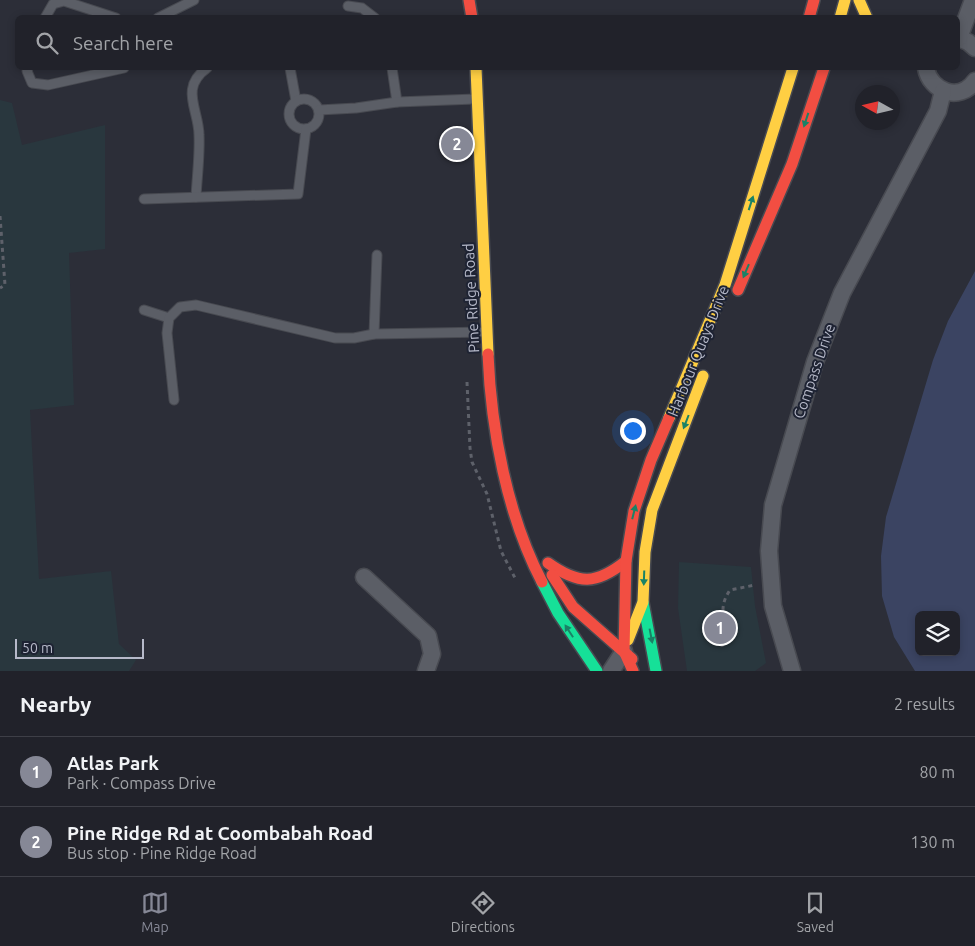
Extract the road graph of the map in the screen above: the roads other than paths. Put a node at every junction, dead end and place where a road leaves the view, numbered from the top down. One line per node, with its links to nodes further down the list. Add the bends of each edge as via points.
1 (194, 0): 9 (lane)
2 (469, 0): 11 (street)
3 (845, 0): 12 (street)
4 (859, 0): 13 (street)
5 (973, 0): 14 (street)
6 (348, 6): 10 (lane, via 362,8)
7 (47, 15): 8 (lane, via 53,4 64,1)
8 (107, 15)
9 (164, 15)
10 (371, 15)
11 (472, 15)
12 (841, 15)
13 (866, 15)
14 (960, 33)
15 (960, 39): 16 (street)
16 (975, 48)
17 (27, 70): 18 (lane, via 32,83 48,86)
18 (116, 70)
19 (204, 70): 33 (lane, via 197,74 193,85 195,118 200,133)
20 (290, 70): 29 (lane)
21 (392, 70): 30 (lane)
22 (476, 70): 28 (street, Pine Ridge Road)
23 (792, 70): 45 (street, Harbour Quays Drive, one-way to 23, via 641,486 725,285)
24 (825, 70): 36 (street, Harbour Quays Drive, one-way to 36, via 792,164)
25 (926, 70): 27 (street, via 931,82)
26 (975, 81): 27 (street, via 964,90 954,93)
27 (943, 91): 55 (street, Compass Drive, via 938,111 842,293 815,362 776,496 769,551 772,597)
28 (479, 99): 30 (lane); 39 (street, Pine Ridge Road)
29 (296, 101): 31 (lane, via 311,100); 32 (lane, via 290,109 290,119 296,127)
30 (397, 102): 31 (lane)
31 (319, 110): 32 (lane, via 318,122)
32 (306, 129): 33 (lane, via 298,194)
33 (196, 197): 34 (lane)
34 (144, 199)
35 (377, 255): 40 (lane)
36 (732, 304)
37 (144, 310): 38 (lane)
38 (169, 318): 40 (lane, via 180,307 196,305 335,338); 42 (lane, via 167,333)
39 (488, 332): 40 (lane); 43 (street, Pine Ridge Road, via 495,438)
40 (374, 334)
41 (707, 366): 47 (street, Harbour Quays Drive, one-way to 47, via 652,510 645,552)
42 (174, 400)
43 (518, 523): 44 (street, Pine Ridge Road); 50 (street, Pine Ridge Road, one-way to 43, via 545,592 526,552)
44 (543, 559): 45 (street, via 563,575 584,581 602,578); 48 (street, Pine Ridge Road, via 574,606 590,624)
45 (626, 560): 48 (street, Harbour Quays Drive)
46 (364, 577): 49 (street, via 428,636 432,654)
47 (643, 602): 48 (street, Harbour Quays Drive); 54 (street, one-way to 54)
48 (624, 651): 51 (street); 52 (street, Harbour Quays Drive); 53 (street, Pine Ridge Road)
49 (426, 671)
50 (597, 671)
51 (611, 671)
52 (633, 671)
53 (644, 671)
54 (656, 671)
55 (792, 671)

